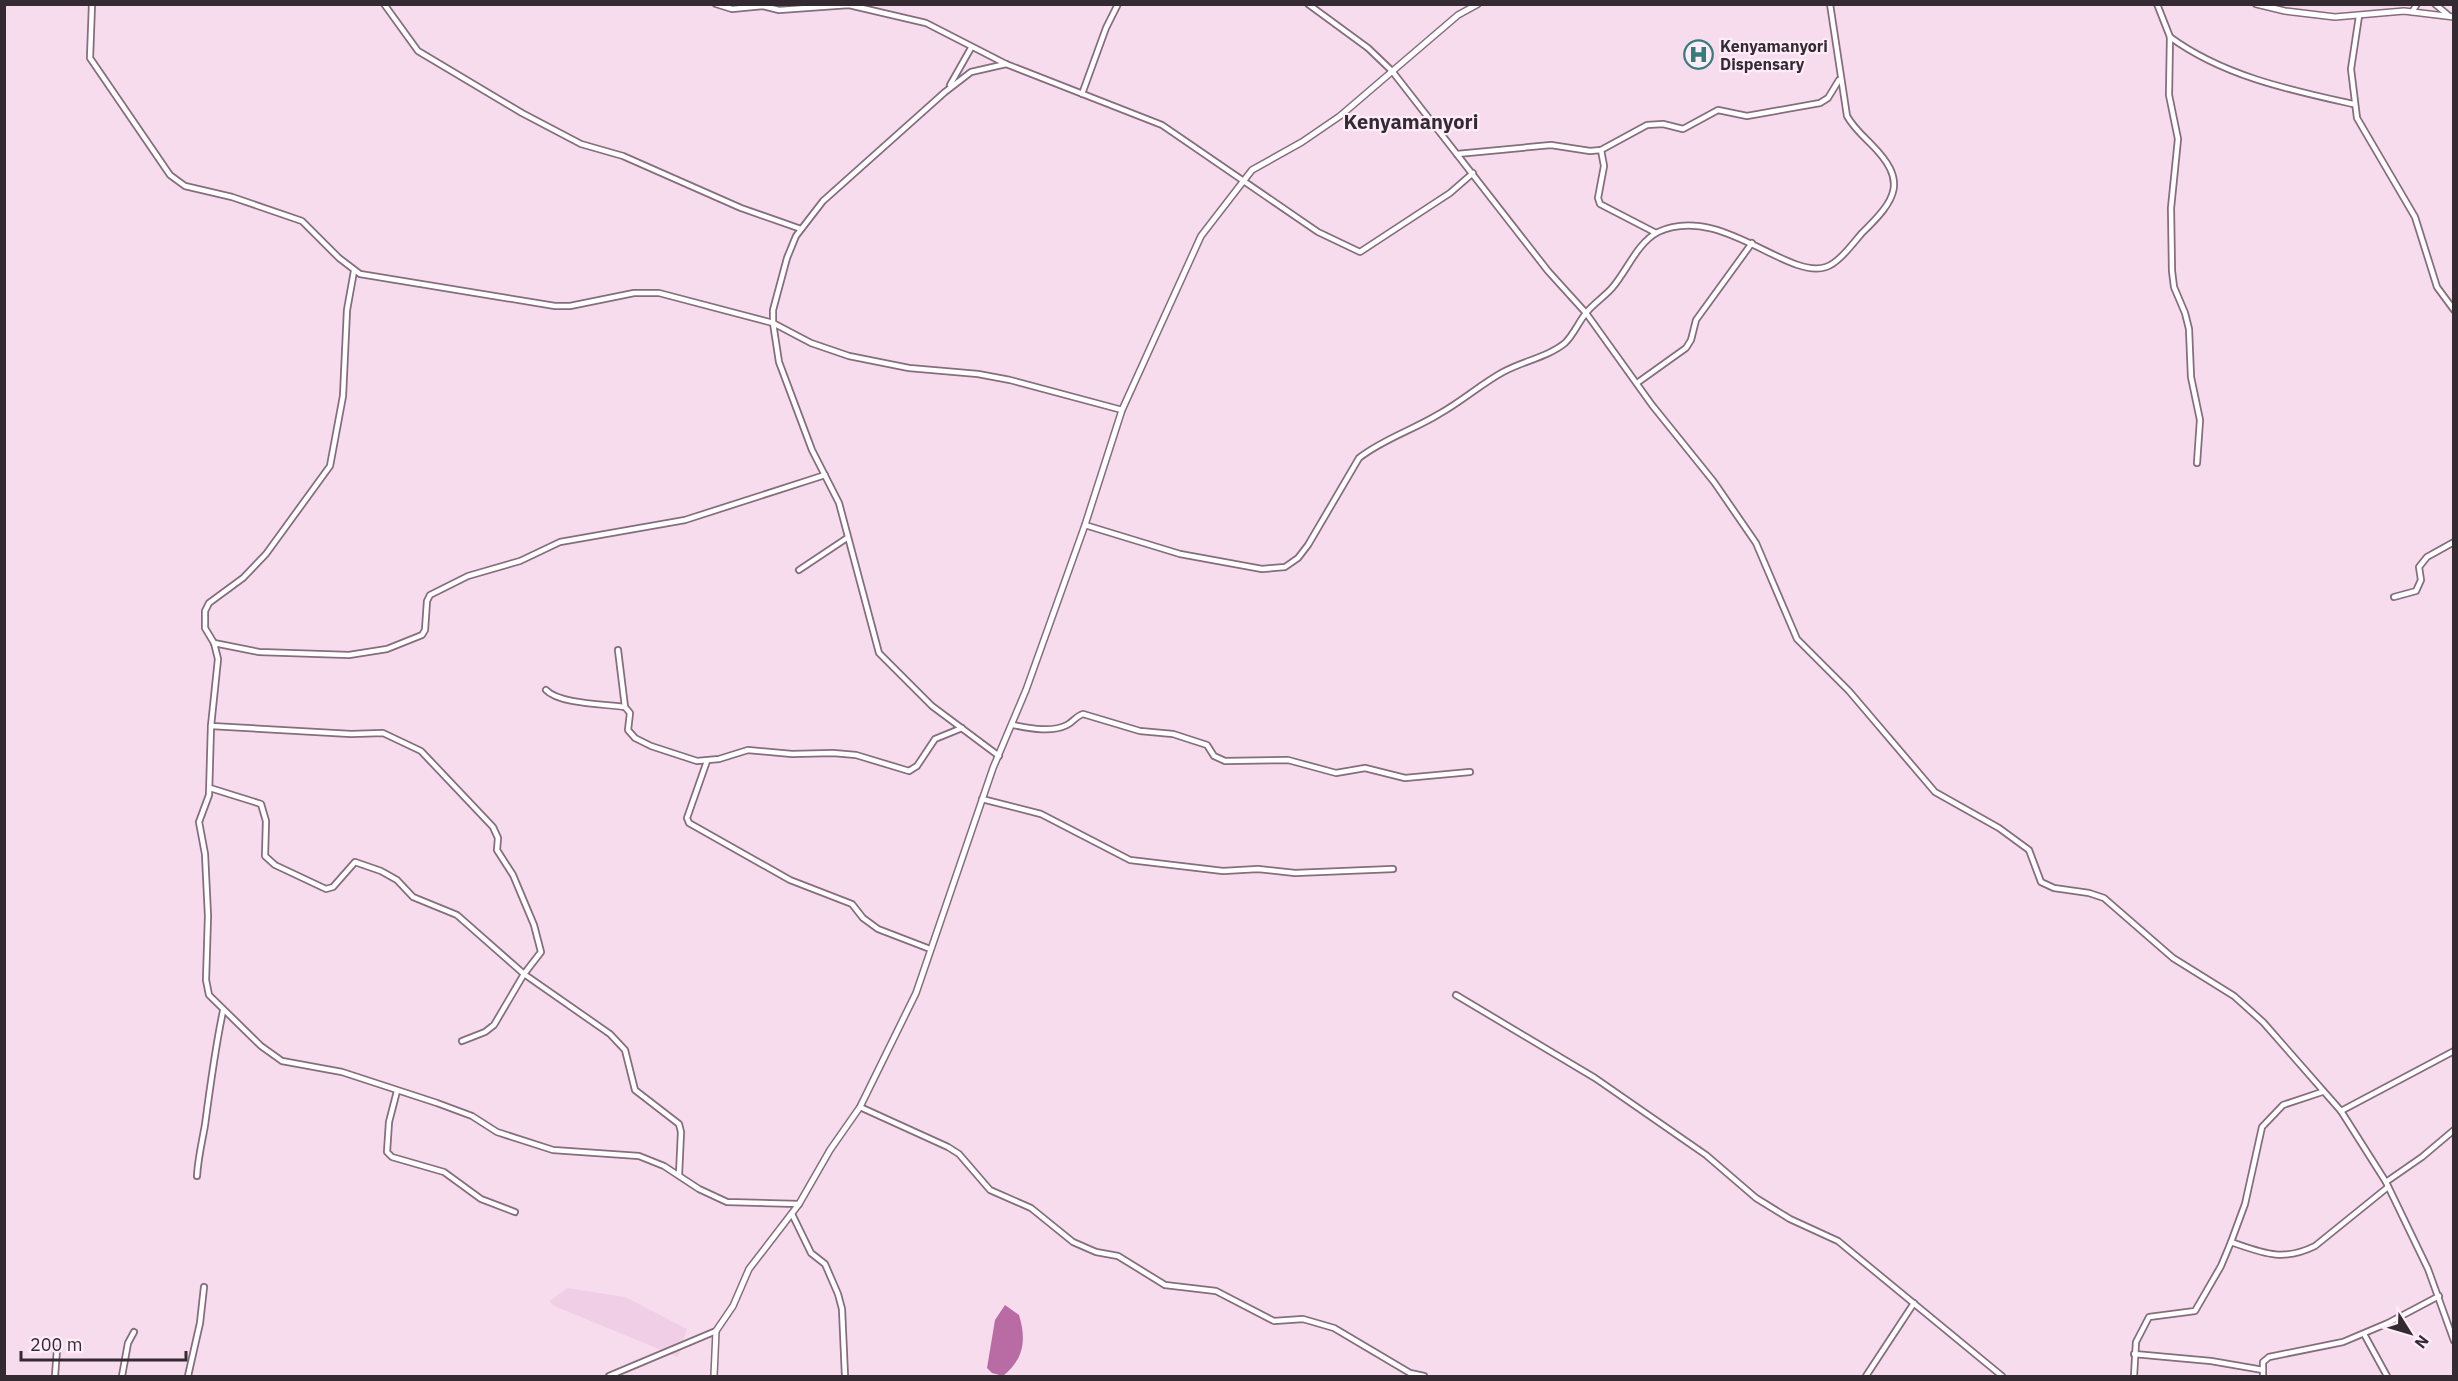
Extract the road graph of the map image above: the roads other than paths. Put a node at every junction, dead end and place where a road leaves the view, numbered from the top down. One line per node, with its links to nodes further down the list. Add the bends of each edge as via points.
1 (92, 4): 30 (street, via 90,58 170,175 185,186 302,221)
2 (384, 4): 27 (street, via 418,51 522,113 580,144 624,156 741,208)
3 (716, 4): 16 (street, via 732,9 763,6 779,10 857,6 918,20)
4 (1118, 4): 21 (street)
5 (1308, 4): 18 (street, via 1368,48)
6 (1478, 4): 18 (street, via 1458,15)
7 (1830, 4): 19 (street)
8 (2157, 4): 15 (street)
9 (2256, 4): 13 (street, via 2313,15)
10 (2417, 4): 12 (street)
11 (2435, 4): 14 (street)
12 (2412, 12): 13 (street, via 2379,11); 14 (street)
13 (2358, 16): 22 (street, via 2351,69)
14 (2451, 16)
15 (2170, 37): 22 (street, via 2187,50 2275,86); 36 (street, via 2169,95 2178,139 2171,208 2172,272 2186,313 2191,377 2200,420)
16 (970, 48): 17 (street); 20 (street)
17 (1006, 64): 20 (street, via 971,72); 21 (street)
18 (1392, 72): 24 (street); 26 (street, via 1340,116)
19 (1840, 78): 23 (street, via 1828,98 1820,103 1747,116 1718,110 1683,129 1647,125); 29 (street, via 1851,124 1885,158 1895,179 1893,195 1830,266 1807,268)
20 (945, 92): 27 (street, via 846,179)
21 (1082, 94): 26 (street, via 1162,125)
22 (2353, 104): 31 (street, via 2363,130 2415,217 2438,287)
23 (1601, 150): 24 (street, via 1551,145); 28 (street, via 1604,166 1600,204)
24 (1457, 154): 25 (street)
25 (1473, 173): 26 (street, via 1450,193 1360,252 1318,232); 32 (street, via 1548,271)
26 (1243, 178): 35 (street, via 1201,236)
27 (801, 229): 33 (street, via 787,258)
28 (1656, 234): 29 (street, via 1673,228 1713,229); 32 (street)
29 (1752, 243): 34 (street, via 1696,320 1686,348)
30 (354, 271): 33 (street, via 555,306 634,293 659,293); 43 (street, via 347,310 343,396 330,466 266,554 206,607 205,628)
31 (2454, 310)
32 (1586, 313): 34 (street); 38 (street, via 1573,333 1555,349 1504,371 1457,404 1359,458 1308,545 1285,567 1262,569 1180,554)
33 (773, 323): 35 (street, via 811,343 859,359 1010,380); 37 (street, via 779,362)
34 (1637, 383): 63 (street, via 1756,543 1797,639 1856,699 1935,792 2029,850 2041,882 2104,898 2173,958 2234,996 2263,1022)
35 (1122, 410): 38 (street)
36 (2197, 463)
37 (825, 475): 39 (street, via 839,503); 43 (street, via 685,520 560,542 520,561 468,576 430,595 422,635 387,649 334,654 259,652)
38 (1085, 525): 47 (street)
39 (848, 538): 41 (street); 49 (street, via 879,653 932,706)
40 (2454, 542): 42 (street, via 2423,561 2416,591)
41 (799, 570)
42 (2394, 597)
43 (214, 643): 48 (street, via 218,659)
44 (618, 650): 46 (street)
45 (546, 690): 46 (street, via 556,697)
46 (625, 707): 51 (street, via 630,713 627,730 635,738 668,753)
47 (1013, 725): 50 (street); 52 (street, via 1057,728 1083,714 1140,731 1173,734 1207,746 1214,756 1225,761 1288,760 1328,772 1365,768 1405,778)
48 (211, 726): 53 (street); 57 (street, via 374,732 394,736 421,751 496,832 497,850 513,875 540,944 539,957)
49 (962, 728): 50 (street); 51 (street, via 935,739 917,766 909,771 856,755 833,753 748,750)
50 (999, 756): 54 (street)
51 (707, 761): 56 (street, via 687,818 689,823 790,880 852,904 878,929)
52 (1470, 772)
53 (210, 788): 57 (street, via 261,804 266,821 265,856 274,865 326,889 333,887 355,862 381,871 397,880 413,897 457,915); 59 (street, via 199,822 208,916 206,980 208,995)
54 (982, 799): 55 (street, via 1041,814 1119,856 1143,862 1194,869 1295,873); 56 (street)
55 (1393, 868)
56 (930, 949): 64 (street, via 916,993)
57 (524, 974): 60 (street, via 490,1030); 67 (street, via 619,1042 628,1058 635,1090 679,1124)
58 (1456, 994): 76 (street, via 1595,1078 1706,1155 1756,1198 1838,1241)
59 (223, 1011): 62 (street, via 282,1061 342,1072); 68 (street)
60 (462, 1041)
61 (2454, 1051): 65 (street)
62 (397, 1091): 67 (street, via 454,1108 497,1132 539,1146 639,1156); 71 (street, via 387,1152 392,1157 444,1172 481,1199)
63 (2322, 1092): 65 (street); 73 (street, via 2283,1105 2262,1127 2245,1204)
64 (860, 1107): 70 (street); 90 (street, via 948,1147 990,1190 1031,1208 1073,1242 1118,1256 1165,1285 1216,1292 1274,1322 1303,1319 1334,1328 1410,1373)
65 (2341, 1111): 69 (street)
66 (2454, 1130): 69 (street)
67 (679, 1175): 70 (street, via 727,1202)
68 (197, 1176)
69 (2387, 1184): 73 (street, via 2315,1246 2293,1255 2279,1256); 75 (street)
70 (799, 1204): 72 (street)
71 (515, 1212)
72 (792, 1214): 77 (street, via 750,1269); 89 (street, via 811,1253 825,1264 838,1294)
73 (2231, 1242): 82 (street, via 2200,1305 2194,1311 2149,1317)
74 (204, 1287): 86 (street)
75 (2439, 1296): 79 (street); 80 (street)
76 (1914, 1303): 91 (street); 92 (street)
77 (716, 1331): 87 (street); 88 (street)
78 (134, 1332): 85 (street)
79 (2364, 1334): 83 (street, via 2269,1357 2263,1362); 94 (street)
80 (2453, 1341)
81 (57, 1350): 84 (street)
82 (2134, 1354): 83 (street, via 2211,1361); 93 (street)
83 (2263, 1373)
84 (56, 1377)
85 (122, 1377)
86 (188, 1377)
87 (609, 1377)
88 (714, 1377)
89 (845, 1377)
90 (1424, 1377)
91 (1866, 1377)
92 (2002, 1377)
93 (2134, 1377)
94 (2387, 1377)

